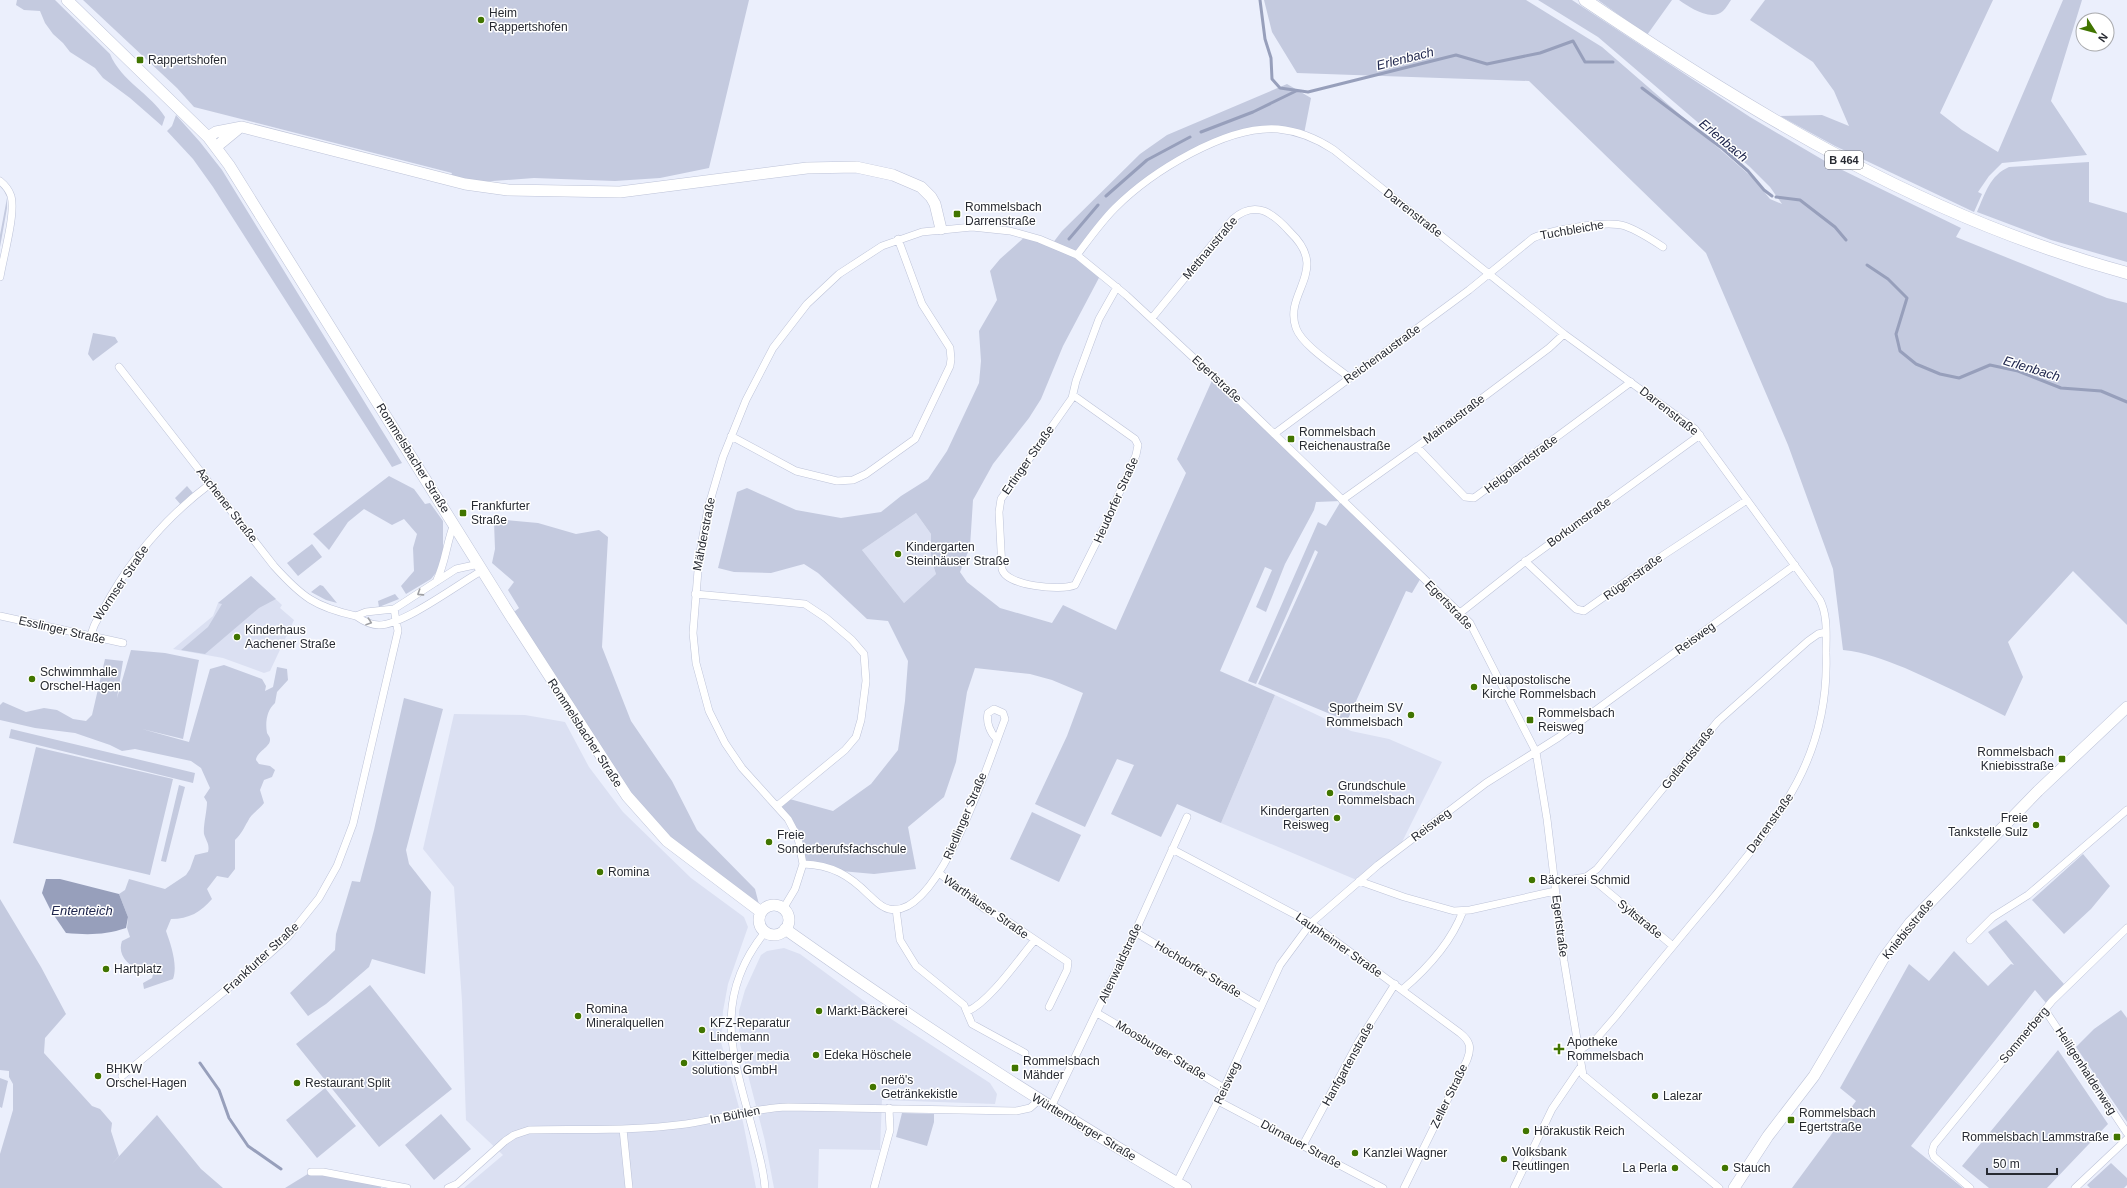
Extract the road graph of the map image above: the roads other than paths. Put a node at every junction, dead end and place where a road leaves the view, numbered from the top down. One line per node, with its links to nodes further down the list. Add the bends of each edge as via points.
1 (67, 0): 4 (main road, Rommelsbacher Straße)
2 (1585, 0): 11 (main road, B 464, via 1709,82 1800,136 1908,193 1995,229)
3 (242, 127): 4 (main road, via 216,132); 5 (main road); 7 (main road, via 465,184 508,190 620,192 807,168 856,167 893,176 921,188 935,204)
4 (208, 137): 5 (main road, Rommelsbacher Straße)
5 (216, 147): 28 (main road, Rommelsbacher Straße, via 242,184)
6 (0, 181): 13 (street, via 12,197)
7 (941, 228): 8 (street, Mähderstraße); 10 (street, Egertstraße, via 972,227 1010,231)
8 (898, 239): 23 (street, Mähderstraße, via 854,262 807,304 768,356); 23 (street, via 922,304 951,353 950,366 915,439 866,474 842,482 796,471)
9 (1664, 247): 12 (street, Tuchbleiche, via 1625,226 1588,226 1545,233 1533,238 1521,245)
10 (1077, 255): 12 (street, Darrenstraße, via 1114,209 1166,168 1199,150 1242,133 1277,129 1304,134 1334,150); 14 (street, Egertstraße)
11 (2127, 273)
12 (1489, 274): 16 (street, Darrenstraße); 18 (street, Reichenaustraße)
13 (0, 277)
14 (1117, 287): 15 (street, Egertstraße); 20 (street, Ertinger Straße, via 1099,319)
15 (1152, 318): 18 (street, Mettnaustraße, via 1233,219 1246,211 1260,210 1288,229 1306,252 1306,270 1294,314 1297,332); 21 (street, Egertstraße)
16 (1564, 334): 19 (street, Darrenstraße); 24 (street, Mainaustraße)
17 (119, 367): 25 (street, Aachener Straße)
18 (1350, 378): 21 (street, Reichenaustraße)
19 (1631, 382): 22 (street, Darrenstraße); 24 (street, Helgolandstraße, via 1474,498 1466,497)
20 (1073, 395): 33 (street, Heudorfer Straße, via 1135,439 1138,449 1106,523); 33 (street, Ertinger Straße, via 1006,489 999,512 1002,569 1005,576 1014,581 1062,588)
21 (1274, 434): 26 (street, Egertstraße)
22 (1700, 434): 27 (street, Darrenstraße); 29 (street, Borkumstraße)
23 (731, 436): 34 (street, Mähderstraße, via 708,508)
24 (1417, 447): 26 (street, Mainaustraße)
25 (210, 484): 38 (street, Aachener Straße, via 274,566 297,590 321,607); 41 (street, Wormser Straße, via 196,494 145,546 93,624)
26 (1342, 500): 36 (street, Egertstraße)
27 (1747, 500): 29 (street, Rügenstraße, via 1584,611 1576,608); 30 (street, Darrenstraße)
28 (454, 524): 31 (main road, Rommelsbacher Straße); 32 (street, via 448,537 446,557)
29 (1525, 561): 36 (street, Borkumstraße)
30 (1795, 565): 40 (street, Darrenstraße, via 1822,604); 45 (street, Reisweg)
31 (481, 567): 32 (street, via 456,569); 39 (street); 59 (main road, Rommelsbacher Straße, via 634,805 676,848)
32 (436, 582): 35 (street, one-way to 35)
33 (1075, 584)
34 (695, 594): 46 (street, Mähderstraße, via 695,654 699,680 709,711 734,758); 46 (street, via 805,604 852,640 864,654 866,680 862,720 856,737 845,750)
35 (394, 609): 38 (street, Aachener Straße, via 366,612); 39 (street, Frankfurter Straße)
36 (1460, 613): 45 (street, Egertstraße, via 1470,623)
37 (0, 616): 41 (street, Esslinger Straße)
38 (356, 616): 39 (street, Aachener Straße, one-way to 39, via 378,625)
39 (397, 621): 79 (street, Frankfurter Straße, via 398,631 353,824 329,881 287,938 251,971)
40 (1826, 632): 52 (street, Gotlandstraße, via 1808,641 1718,721 1610,855); 67 (street, Darrenstraße, via 1823,712 1813,748 1798,784 1775,820)
41 (91, 637): 42 (street, Esslinger Straße)
42 (123, 643)
43 (2127, 707): 101 (main road, Kniebisstraße, via 2038,791 1910,923 1883,958 1814,1076 1762,1144)
44 (997, 738): 51 (street, Riedlinger Straße, via 954,848)
45 (1536, 752): 53 (street, Reisweg, via 1486,783); 54 (street, Egertstraße)
46 (777, 806): 50 (street, Mähderstraße, via 796,831)
47 (2127, 810): 65 (street, via 2028,895 1993,917)
48 (1187, 817): 49 (street, Altenwaldstraße)
49 (1172, 849): 60 (street, Laupheimer Straße); 64 (street, Altenwaldstraße)
50 (803, 864): 56 (street, Mähderstraße, via 795,889); 57 (street, via 823,866 841,872 852,878 879,904)
51 (939, 873): 57 (street, Riedlinger Straße, via 914,902); 66 (street, Warthäuser Straße, via 985,909 1003,918)
52 (1589, 876): 54 (street); 67 (street, Syltstraße)
53 (1359, 881): 58 (street, via 1441,908); 60 (street, Reisweg)
54 (1555, 882): 55 (street, Egertstraße)
55 (1555, 891): 58 (street); 76 (street, Egertstraße)
56 (783, 909): 59 (main road, via 779,906 769,906); 62 (main road, via 788,916)
57 (896, 910): 73 (street, via 898,934 908,955 920,970)
58 (1463, 911): 69 (street, via 1460,921 1440,951 1424,971)
59 (761, 912): 63 (main road, via 760,924)
60 (1311, 923): 68 (street, Laupheimer Straße); 71 (street, Reisweg, via 1280,965)
61 (2127, 928): 72 (street, Sommerberg)
62 (785, 930): 63 (main road, via 777,934); 81 (main road, Württemberger Straße, via 910,1016)
63 (765, 932): 85 (street, via 741,972 730,1016 731,1045)
64 (1135, 932): 71 (street, Hochdorfer Straße); 74 (street, Altenwaldstraße)
65 (1970, 940)
66 (1034, 941): 70 (street, Warthäuser Straße, via 1068,962 1067,970); 73 (street, Warthäuser Straße, via 987,996)
67 (1673, 946): 76 (street, Darrenstraße, via 1607,1027 1589,1046)
68 (1395, 984): 69 (street, Laupheimer Straße); 89 (street, Hanfgartenstraße, via 1359,1041)
69 (1402, 990): 75 (street, Laupheimer Straße, via 1464,1036)
70 (1049, 1007)
71 (1261, 1007): 80 (street, Reisweg)
72 (2045, 1010): 87 (street, Heiligenhaldenweg); 102 (street, Sommerberg, via 1938,1141 1932,1152 1936,1160)
73 (968, 1011): 77 (street, via 970,1021 978,1028)
74 (1097, 1013): 80 (street, Moosburger Straße); 83 (street, Altenwaldstraße)
75 (1471, 1047): 98 (street, Zeller Straße)
76 (1579, 1051): 78 (street, Egertstraße)
77 (1025, 1053)
78 (1580, 1068): 99 (street, via 1552,1108); 100 (street, via 1587,1080)
79 (122, 1076)
80 (1224, 1088): 82 (street, Reisweg)
81 (1040, 1100): 83 (main road, Württemberger Straße); 84 (street, In Bühlen, via 1030,1108 1016,1111)
82 (1218, 1101): 89 (street, Dürnauer Straße); 91 (street, Reisweg)
83 (1051, 1107): 91 (main road, Württemberger Straße)
84 (889, 1108): 85 (street, In Bühlen, via 788,1107); 96 (street, via 890,1130)
85 (749, 1112): 86 (street, In Bühlen, via 686,1124); 95 (street, via 763,1168)
86 (623, 1129): 93 (street, In Bühlen, via 521,1132 505,1141 457,1184); 94 (street)
87 (2127, 1133)
88 (2127, 1138): 103 (street)
89 (1302, 1145): 97 (street, Dürnauer Straße)
90 (311, 1172): 92 (street)
91 (1184, 1187)
92 (407, 1188)
93 (448, 1188)
94 (629, 1188)
95 (765, 1188)
96 (874, 1188)
97 (1383, 1188)
98 (1404, 1188)
99 (1514, 1188)
100 (1719, 1188)
101 (1734, 1188)
102 (1970, 1188)
103 (2075, 1188)

